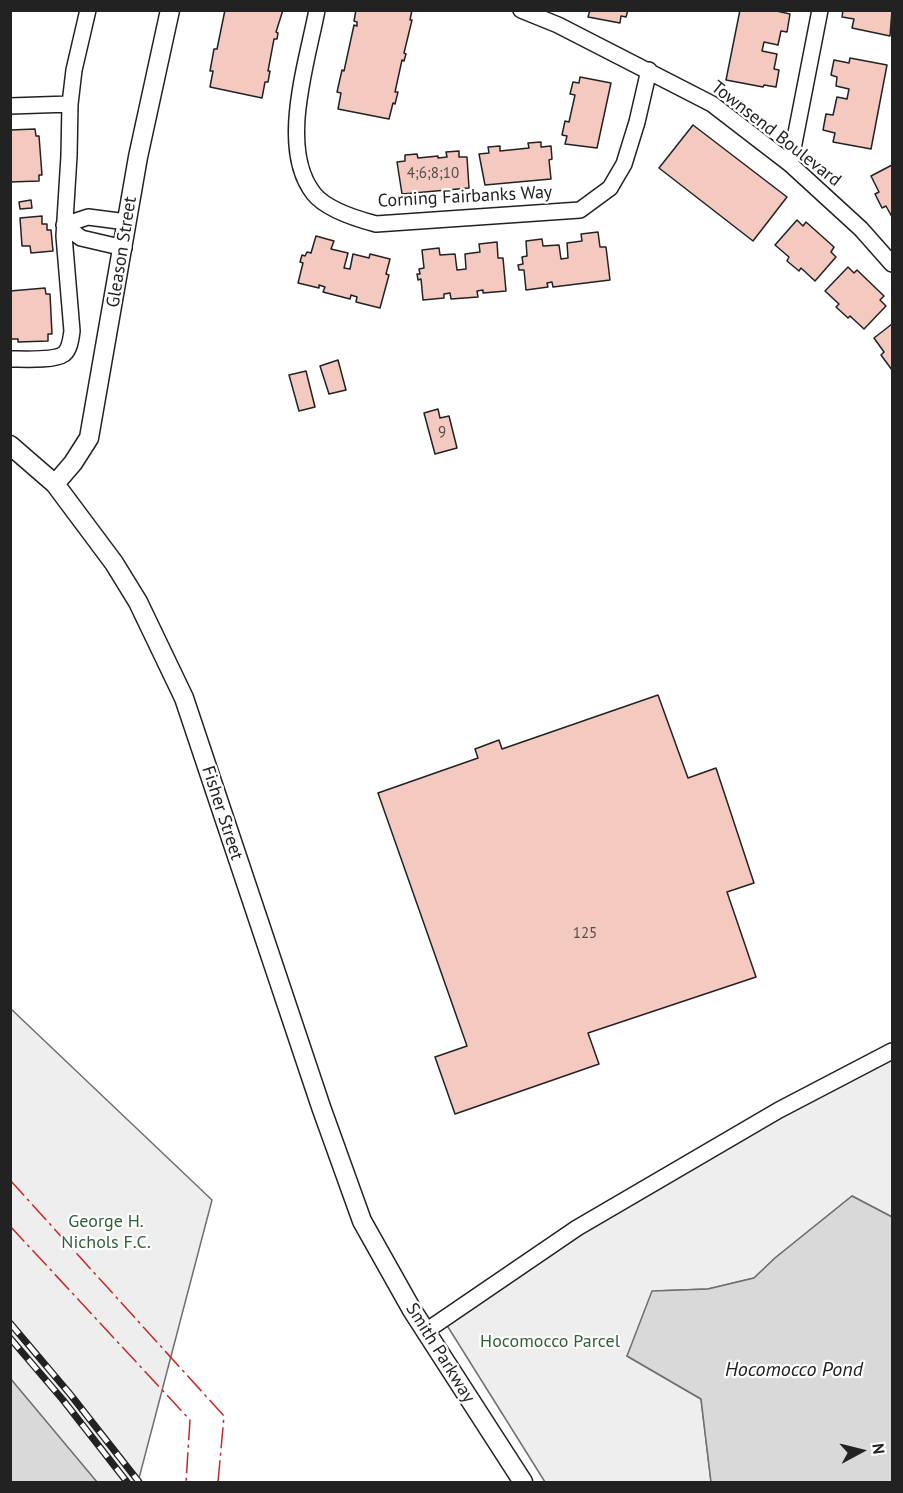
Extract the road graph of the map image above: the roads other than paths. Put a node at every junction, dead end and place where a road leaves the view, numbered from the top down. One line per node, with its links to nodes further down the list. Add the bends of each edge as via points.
1 (88, 10): 8 (street)
2 (170, 10): 11 (street, Gleason Street)
3 (317, 10): 7 (street, Corning Fairbanks Way, via 296,120 302,174 315,196 348,217 376,224 580,210 610,188 624,164)
4 (521, 10): 6 (street, Townsend Boulevard)
5 (820, 10): 10 (street)
6 (560, 18): 7 (street, Townsend Boulevard)
7 (649, 70): 10 (street, Townsend Boulevard, via 712,104)
8 (69, 104): 9 (street); 12 (street)
9 (10, 106)
10 (790, 164): 14 (street, Townsend Boulevard, via 861,229)
11 (127, 222): 12 (street, via 88,217); 13 (street, Gleason Street)
12 (64, 225): 13 (street, via 81,238); 15 (street, via 72,331 69,345 64,354 53,357)
13 (124, 248): 17 (street, Gleason Street, via 89,438)
14 (892, 264)
15 (10, 359)
16 (10, 445): 17 (street, Fisher Street)
17 (55, 484): 19 (street, Fisher Street, via 138,602 184,698)
18 (892, 1051): 20 (street, via 779,1110 577,1228)
19 (362, 1221): 20 (street, Smith Parkway)
20 (426, 1331): 21 (street, Smith Parkway)
21 (523, 1482)

